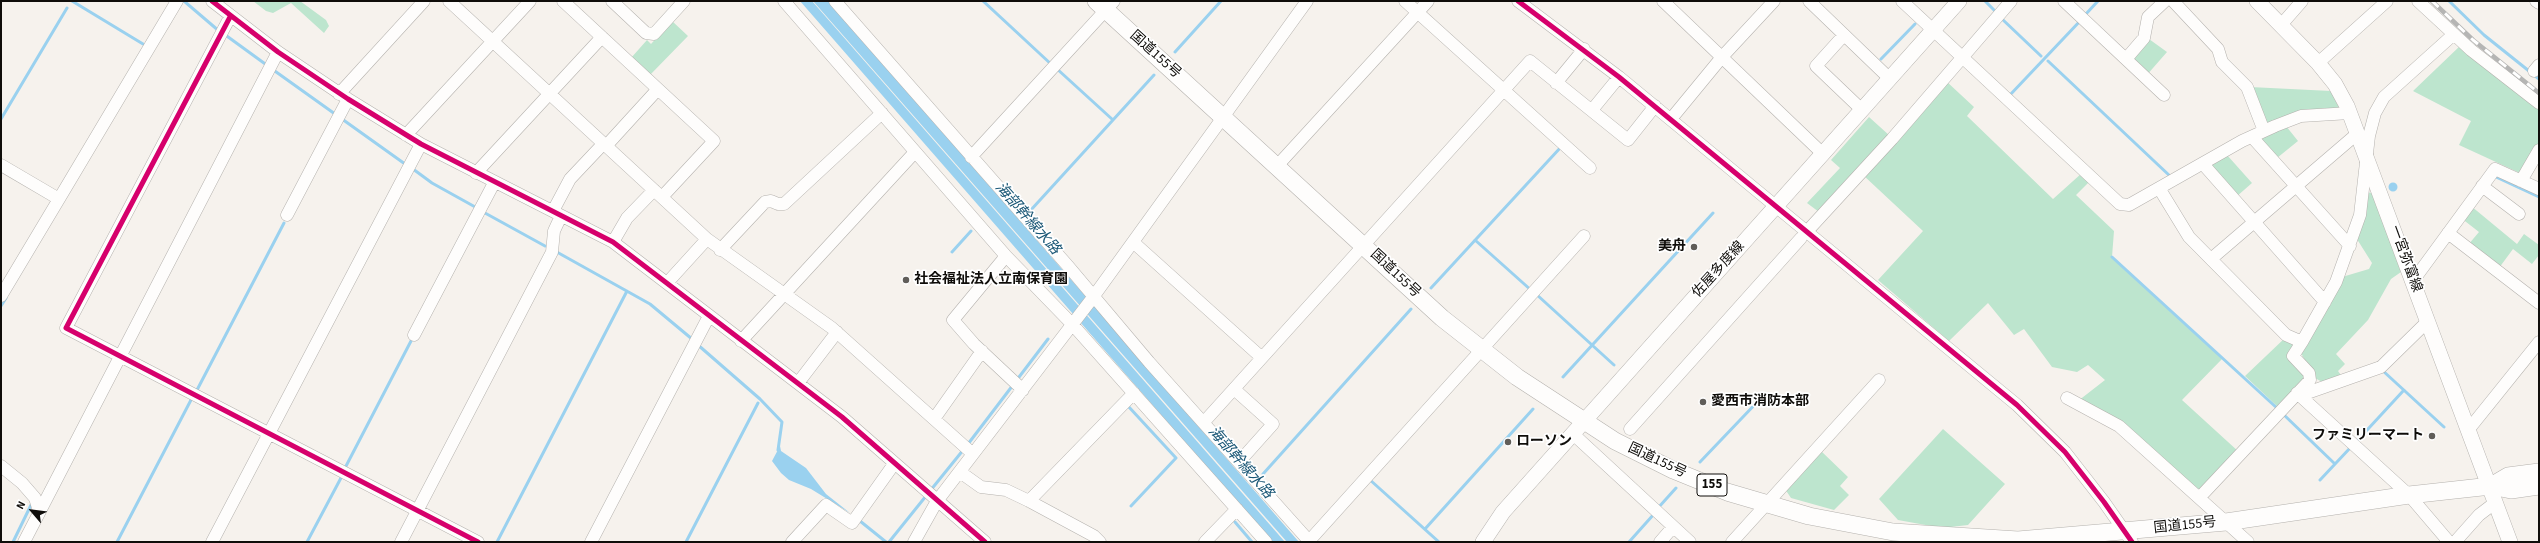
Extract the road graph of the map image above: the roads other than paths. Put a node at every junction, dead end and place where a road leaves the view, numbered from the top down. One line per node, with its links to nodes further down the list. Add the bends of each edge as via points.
1 (178, 1): 84 (street)
2 (212, 1): 32 (street)
3 (424, 1): 52 (street)
4 (449, 1): 38 (street)
5 (530, 1): 38 (street)
6 (563, 1): 37 (street)
7 (684, 1): 28 (street, via 654,34 646,33)
8 (784, 1): 57 (street)
9 (835, 1): 70 (street)
10 (1307, 1): 59 (street)
11 (1405, 1): 31 (street)
12 (1428, 1): 31 (street)
13 (1518, 1): 39 (street)
14 (1663, 1): 41 (street)
15 (1774, 1): 41 (street)
16 (1809, 1): 36 (street)
17 (1902, 1): 34 (street)
18 (1959, 1): 34 (main road, 佐屋多度線)
19 (2011, 1): 42 (street)
20 (2064, 1): 43 (street)
21 (2165, 1): 43 (street, via 2148,16 2144,38)
22 (2173, 1): 61 (street, via 2218,49 2222,62 2247,87)
23 (2257, 1): 33 (main road, 一宮弥富線)
24 (2302, 1): 33 (street)
25 (2387, 1): 44 (street)
26 (2418, 1): 35 (street)
27 (2536, 1): 29 (street)
28 (614, 2)
29 (2539, 3)
30 (1105, 4): 59 (highway, 国道155号 / 155); 70 (street, via 1053,67)
31 (1418, 12): 49 (street); 74 (street)
32 (230, 17): 40 (street); 119 (street, via 66,328)
33 (2281, 25): 44 (main road, 一宮弥富線)
34 (1933, 29): 42 (street); 46 (main road, 佐屋多度線)
35 (2454, 34): 53 (street); 71 (street, via 2384,97 2375,113)
36 (1844, 35): 46 (street); 55 (street, via 1816,66)
37 (602, 37): 48 (street); 50 (street)
38 (493, 42): 50 (street); 63 (street)
39 (1584, 49): 45 (street); 47 (street)
40 (278, 52): 52 (street); 119 (street)
41 (1722, 57): 60 (street); 69 (street)
42 (1962, 57): 81 (street, via 2120,204 2129,205); 90 (street)
43 (2126, 59): 51 (street)
44 (2318, 63): 58 (main road, 一宮弥富線, via 2335,84)
45 (1620, 77): 54 (street); 56 (street)
46 (1889, 78): 55 (main road, 佐屋多度線)
47 (1556, 83): 49 (street, via 1530,61); 56 (street)
48 (658, 89): 66 (street); 83 (street, via 714,142)
49 (1505, 91): 75 (street); 97 (street)
50 (549, 94): 66 (street); 76 (street)
51 (2164, 95)
52 (344, 96): 63 (street); 88 (street)
53 (2539, 103)
54 (1655, 106): 56 (street, via 1628,140); 60 (street)
55 (1861, 109): 69 (main road, 佐屋多度線)
56 (1592, 110)
57 (882, 113): 68 (street); 99 (street, via 784,204 764,202)
58 (2350, 113): 61 (street, via 2301,116); 62 (main road, 一宮弥富線)
59 (1224, 117): 74 (highway, 国道155号 / 155); 96 (street)
60 (1671, 119): 85 (street)
61 (2264, 131): 64 (street)
62 (2358, 133): 71 (main road, 一宮弥富線); 79 (street)
63 (406, 135): 65 (street)
64 (2252, 137): 72 (street); 79 (street)
65 (421, 144): 76 (street); 133 (street)
66 (605, 145): 83 (street); 86 (street, via 570,179)
67 (2539, 150): 77 (street)
68 (915, 152): 100 (street); 104 (street)
69 (1822, 153): 85 (main road, 佐屋多度線)
70 (971, 156): 106 (street)
71 (2366, 159): 98 (street, via 2360,215); 102 (main road, 一宮弥富線)
72 (2202, 164): 81 (street); 89 (street)
73 (1, 165): 84 (street)
74 (1278, 166): 97 (highway, 国道155号 / 155)
75 (1590, 168)
76 (476, 173): 78 (street)
77 (2521, 181): 80 (street, via 2495,169); 82 (street)
78 (494, 183): 86 (street); 113 (street)
79 (2297, 185): 89 (street); 98 (street)
80 (2482, 186): 87 (street); 91 (street)
81 (2159, 188): 101 (street, via 2189,237)
82 (2539, 189)
83 (658, 194): 94 (street); 95 (street, via 627,218)
84 (59, 199): 105 (street)
85 (1775, 206): 129 (main road, 佐屋多度線); 153 (street, via 2017,405 2065,452)
86 (557, 214): 95 (street); 149 (street, via 552,252)
87 (2519, 214)
88 (287, 215)
89 (2253, 222): 101 (street); 107 (street)
90 (1810, 227)
91 (2448, 233): 102 (street); 108 (street)
92 (1584, 236): 117 (street)
93 (1800, 238): 131 (street)
94 (707, 239): 99 (street); 103 (street)
95 (613, 242): 103 (street)
96 (1133, 242): 106 (street); 120 (street)
97 (1364, 245): 117 (highway, 国道155号 / 155, via 1442,318); 120 (street)
98 (2350, 246): 107 (street)
99 (720, 250): 104 (street)
100 (1006, 256): 111 (street); 118 (street, via 952,320)
101 (2211, 259): 115 (street, via 2286,335)
102 (2413, 281): 110 (main road, 一宮弥富線)
103 (667, 283): 109 (street)
104 (784, 294): 112 (street); 114 (street)
105 (1, 296)
106 (1092, 298): 111 (street); 130 (street)
107 (2325, 302): 115 (street)
108 (2539, 303)
109 (709, 316): 114 (street); 159 (street)
110 (2427, 322): 126 (street, via 2381,367 2307,393); 132 (main road, 一宮弥富線)
111 (1072, 324): 123 (street); 125 (street)
112 (837, 332): 122 (street); 128 (street)
113 (414, 335)
114 (741, 341): 122 (street)
115 (2302, 342): 126 (street, via 2293,356 2310,376)
116 (2539, 342): 132 (street)
117 (1482, 349): 129 (highway, 国道155号 / 155, via 1517,377); 166 (street)
118 (982, 351): 123 (street); 128 (street)
119 (120, 356): 133 (street); 150 (street)
120 (1261, 357): 124 (street)
121 (1879, 380): 147 (street)
122 (798, 383): 137 (street, via 842,417)
123 (1018, 385): 135 (street)
124 (1234, 389): 130 (street); 136 (street, via 1273,424)
125 (1134, 393): 146 (street); 148 (street)
126 (2297, 393): 143 (street); 145 (street)
127 (2067, 398): 145 (street, via 2119,426)
128 (934, 419): 135 (street)
129 (1584, 421): 134 (main road, 佐屋多度線); 147 (highway, 国道155号 / 155, via 1615,441 1673,470 1727,492)
130 (1204, 422): 136 (street)
131 (1630, 429)
132 (2469, 429): 142 (main road, 一宮弥富線)
133 (269, 433): 149 (street); 156 (street)
134 (1572, 433): 152 (street); 167 (main road, 佐屋多度線, via 1503,512)
135 (969, 450): 139 (street)
136 (1239, 462): 166 (street)
137 (894, 464): 144 (street); 160 (street, via 852,523 826,505)
138 (1, 466): 150 (street, via 22,483 35,498)
139 (960, 472): 144 (street); 146 (street, via 981,487 1006,490)
140 (2539, 472): 142 (highway, 国道155号 / 155, via 2508,476)
141 (2539, 486): 142 (highway, 国道155号 / 155)
142 (2493, 494): 143 (highway, 国道155号 / 155); 154 (main road, 一宮弥富線); 173 (street, via 2479,515)
143 (2408, 495): 151 (highway, 国道155号 / 155); 172 (street)
144 (931, 496): 161 (street); 162 (street)
145 (2200, 497): 151 (street)
146 (1029, 501): 163 (street)
147 (1768, 504): 153 (highway, 国道155号 / 155, via 1852,525 1894,532 2018,540); 170 (street)
148 (1237, 509): 164 (street); 165 (street)
149 (418, 510): 157 (street); 158 (street)
150 (39, 511): 155 (street)
151 (2226, 522): 153 (highway, 国道155号 / 155); 171 (street)
152 (1674, 527): 168 (street); 169 (street)
153 (2128, 537)
154 (2508, 537): 174 (street)
155 (24, 542)
156 (212, 542)
157 (401, 542)
158 (478, 542)
159 (591, 542)
160 (792, 542)
161 (914, 542)
162 (985, 542)
163 (1099, 542)
164 (1205, 542)
165 (1266, 542)
166 (1310, 542)
167 (1483, 542)
168 (1660, 542)
169 (1690, 542)
170 (1732, 542)
171 (2248, 542)
172 (2449, 542)
173 (2455, 542)
174 (2519, 542)

